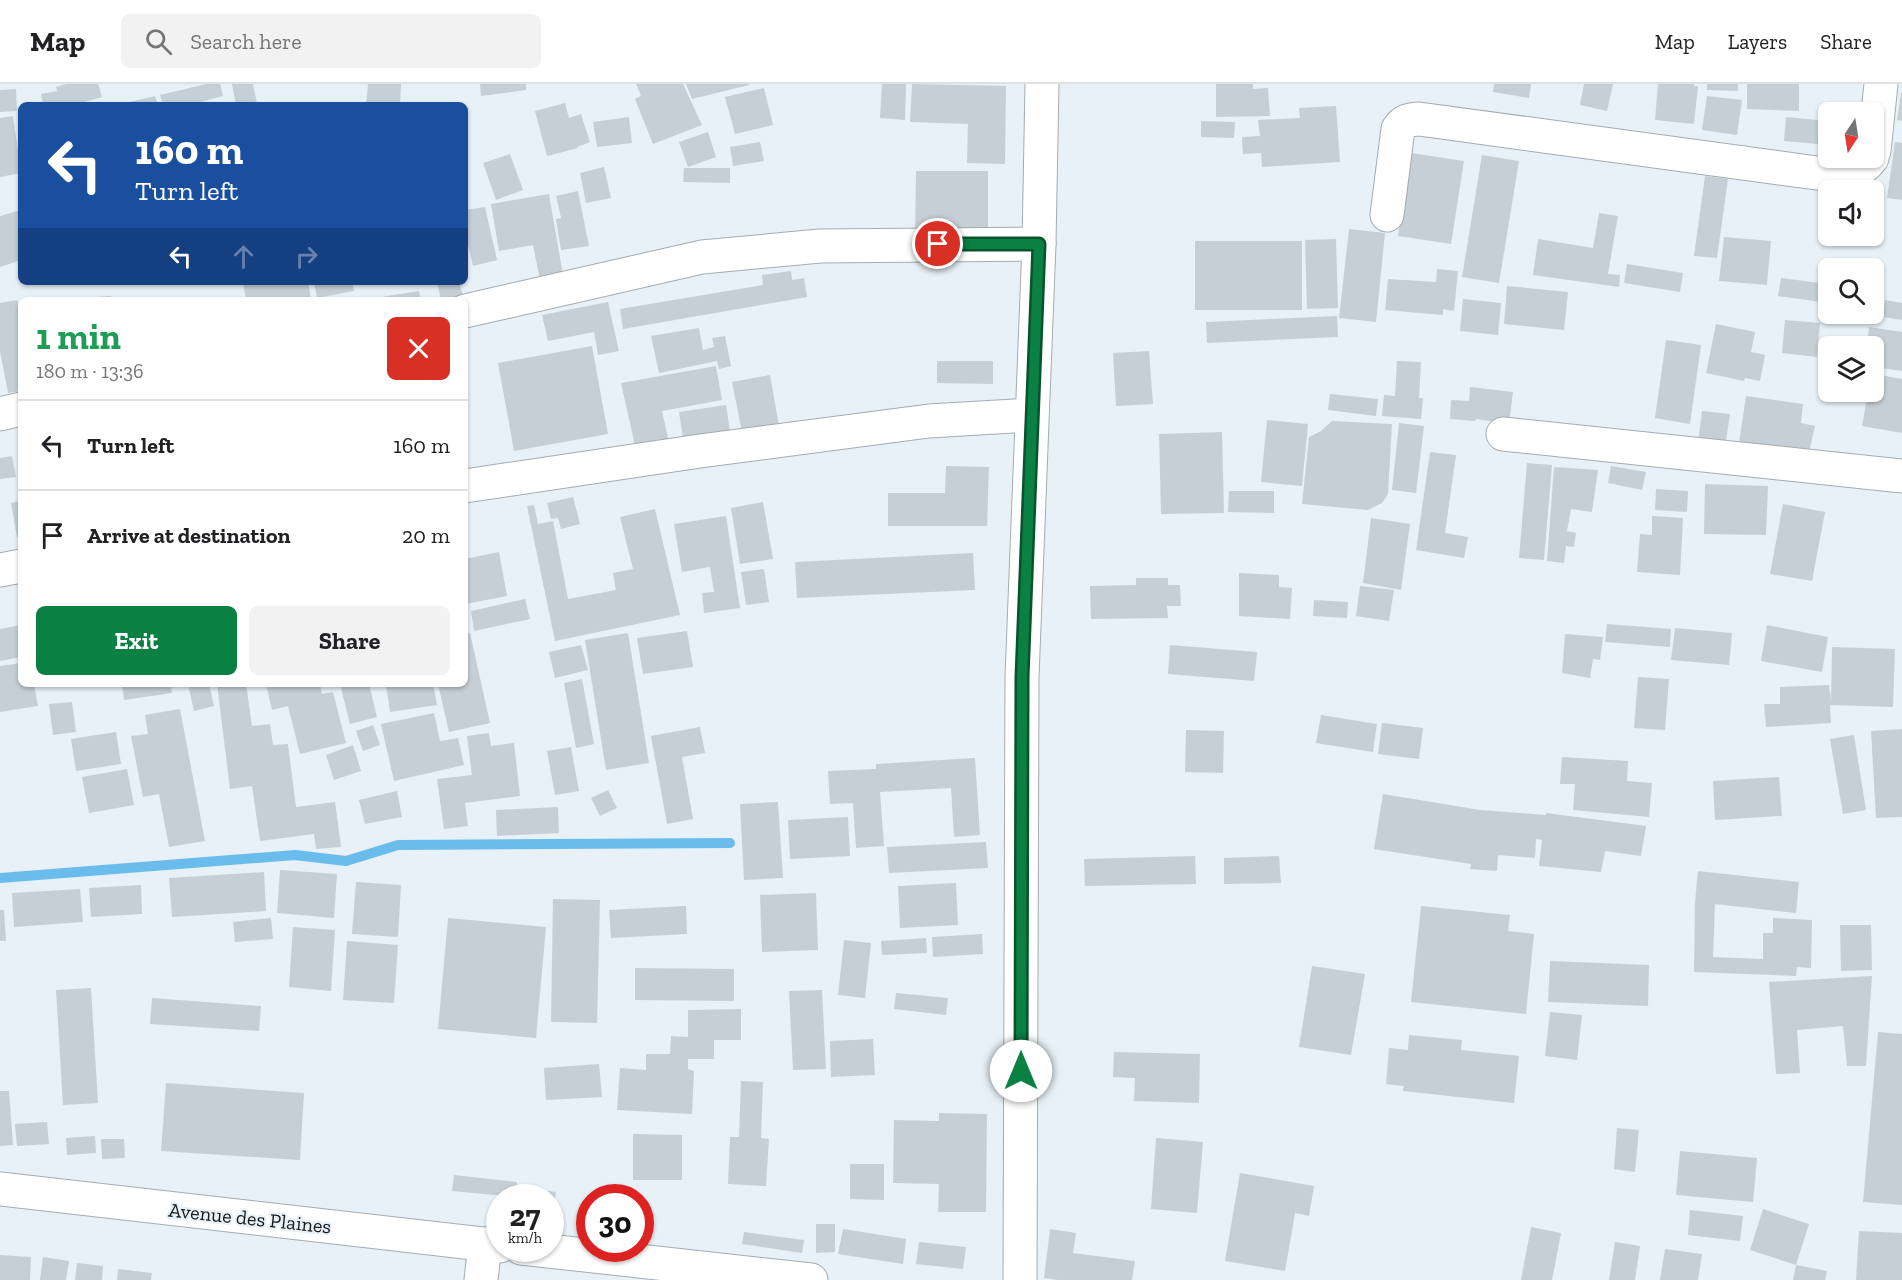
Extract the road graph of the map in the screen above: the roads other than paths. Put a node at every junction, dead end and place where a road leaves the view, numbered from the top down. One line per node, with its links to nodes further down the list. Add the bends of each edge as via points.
1 (1042, 84): 6 (street)
2 (1881, 84): 3 (street)
3 (1879, 102)
4 (1864, 168): 5 (street, via 1841,175 1407,120 1398,129)
5 (1387, 215)
6 (1039, 244): 7 (street, via 820,246 702,257); 10 (street)
7 (468, 310)
8 (18, 410): 9 (street)
9 (0, 414)
10 (1032, 415): 13 (street, via 929,421); 22 (street, via 1022,677)
11 (1503, 434): 12 (street)
12 (1902, 476)
13 (468, 486)
14 (18, 567): 15 (street)
15 (0, 570)
16 (0, 1189): 17 (street, Avenue des Plaines)
17 (486, 1244)
18 (564, 1253): 21 (street)
19 (487, 1262): 20 (street)
20 (481, 1280)
21 (811, 1280)
22 (1020, 1280)

